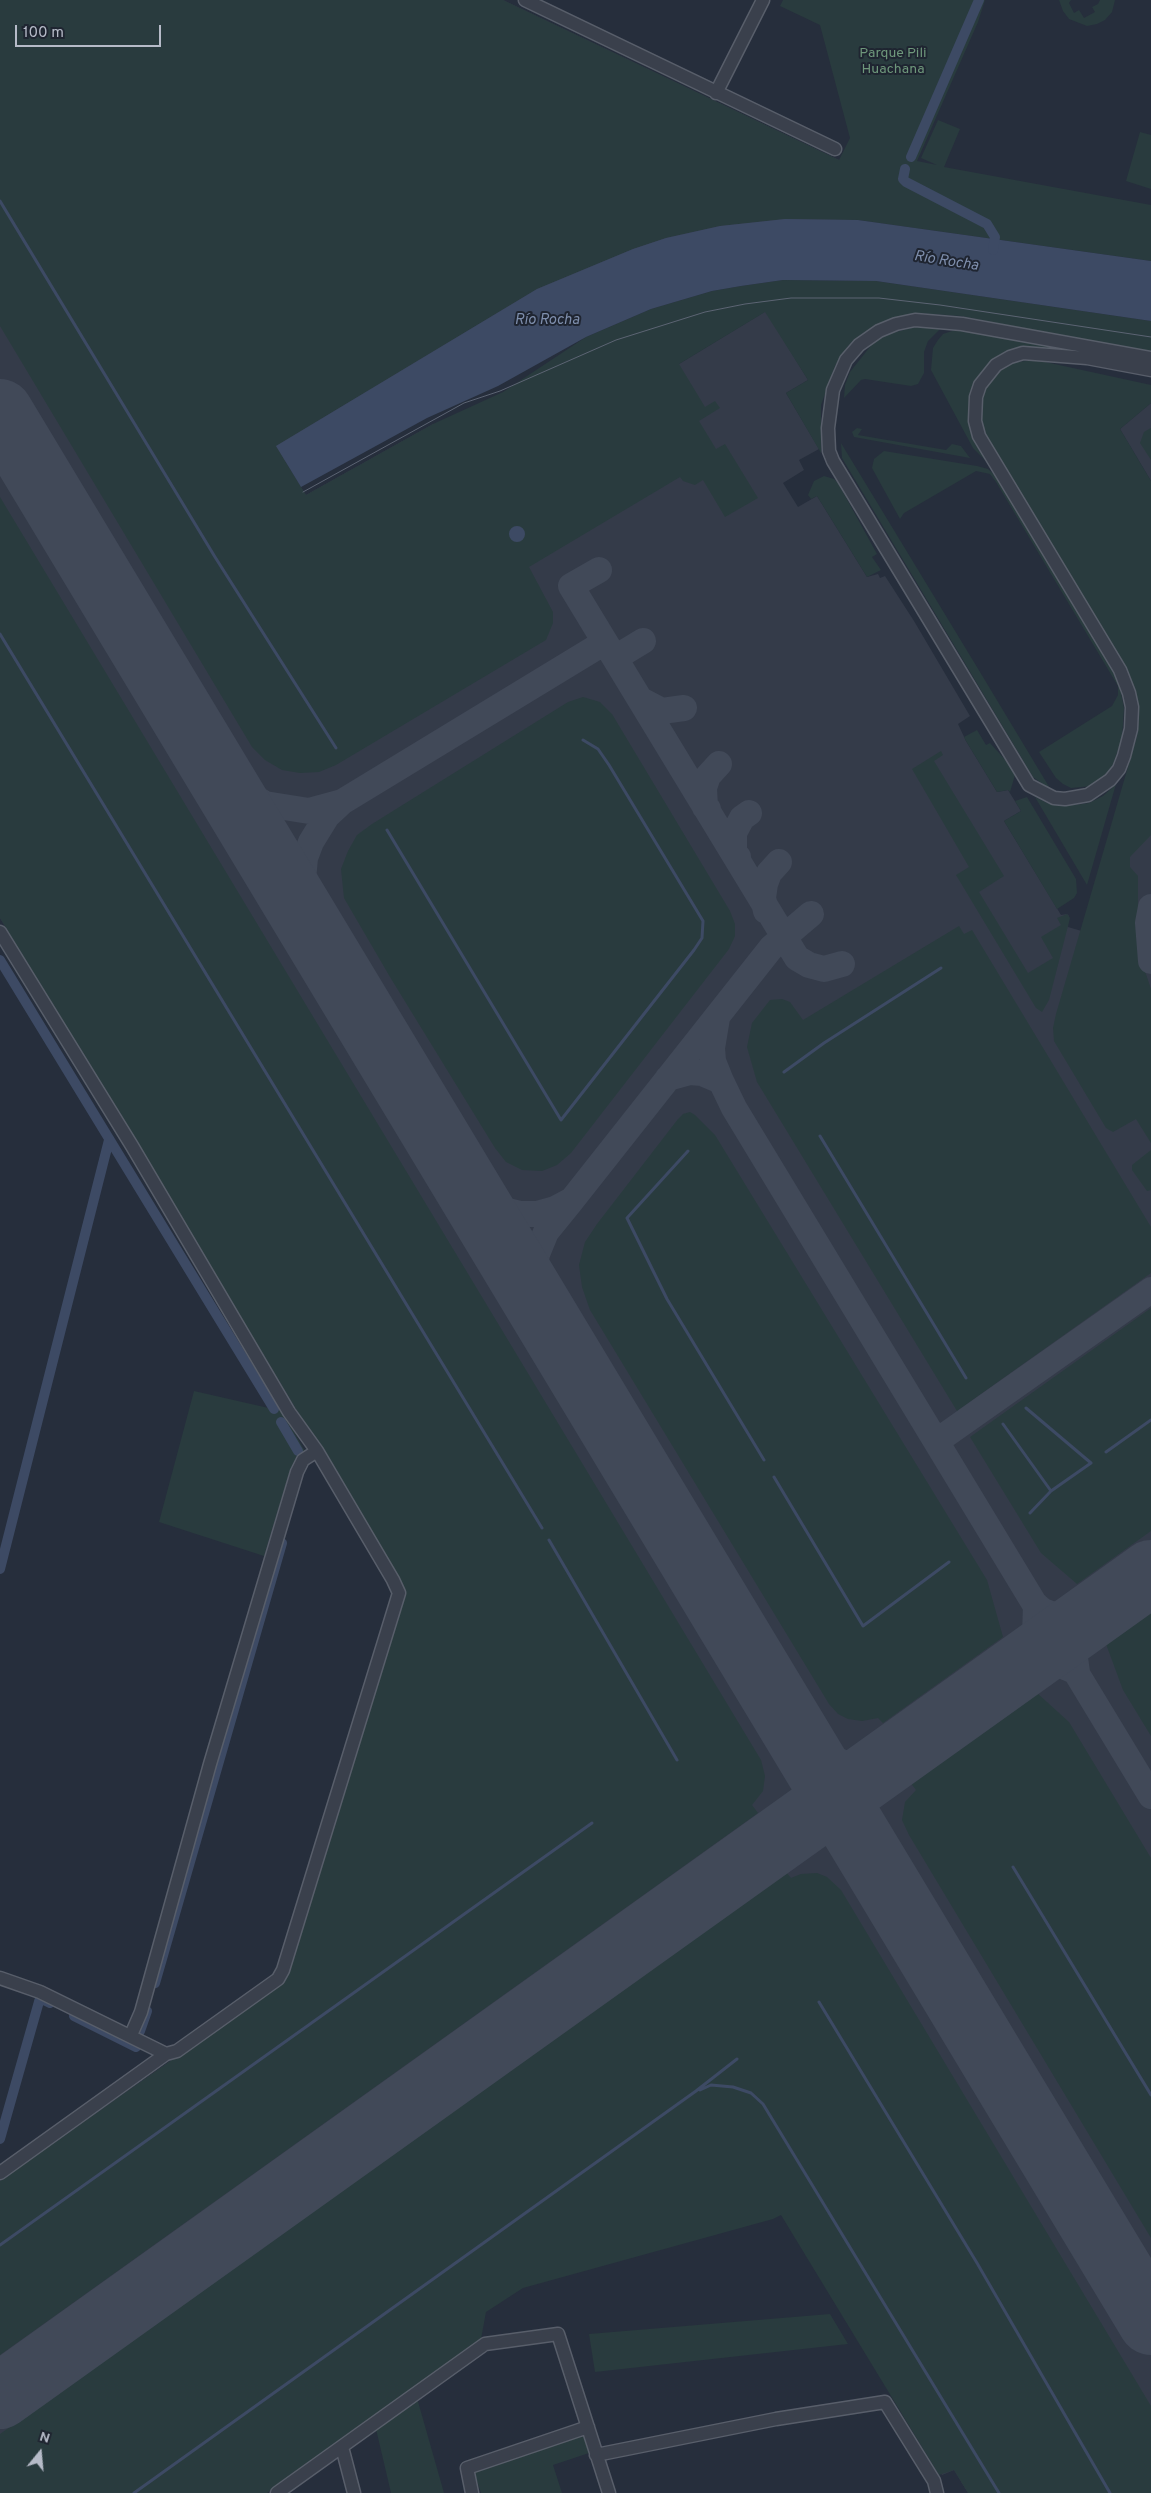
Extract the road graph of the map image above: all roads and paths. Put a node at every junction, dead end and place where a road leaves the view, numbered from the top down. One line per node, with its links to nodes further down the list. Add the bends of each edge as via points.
1 (525, 0): 3 (street)
2 (760, 1): 3 (street)
3 (716, 93): 4 (street)
4 (835, 149)
5 (1151, 358): 6 (street, via 962,324 915,320 879,331 859,345 846,360 833,390 828,428 833,461 1029,785 1054,798 1088,795 1098,790 1119,769 1131,729 1132,707 1120,670 979,436 974,409 976,397 980,385 996,366 1023,353 1087,358)
6 (1151, 370)
7 (0, 932): 8 (street, via 132,1146 289,1412)
8 (317, 1451): 10 (street, via 303,1460 297,1472 210,1764 141,2012); 11 (street, via 394,1580 398,1600 281,1974 177,2051)
9 (0, 1978): 10 (street, via 40,1992)
10 (131, 2035): 11 (street)
11 (166, 2054): 12 (street)
12 (0, 2173)
13 (588, 2427): 14 (street, via 558,2334 485,2344); 15 (street); 18 (street, via 467,2468)
14 (342, 2448): 16 (street); 17 (street)
15 (596, 2455): 19 (street); 20 (street, via 776,2419 885,2402 934,2481)
16 (277, 2493)
17 (354, 2493)
18 (472, 2493)
19 (609, 2493)
20 (937, 2493)

